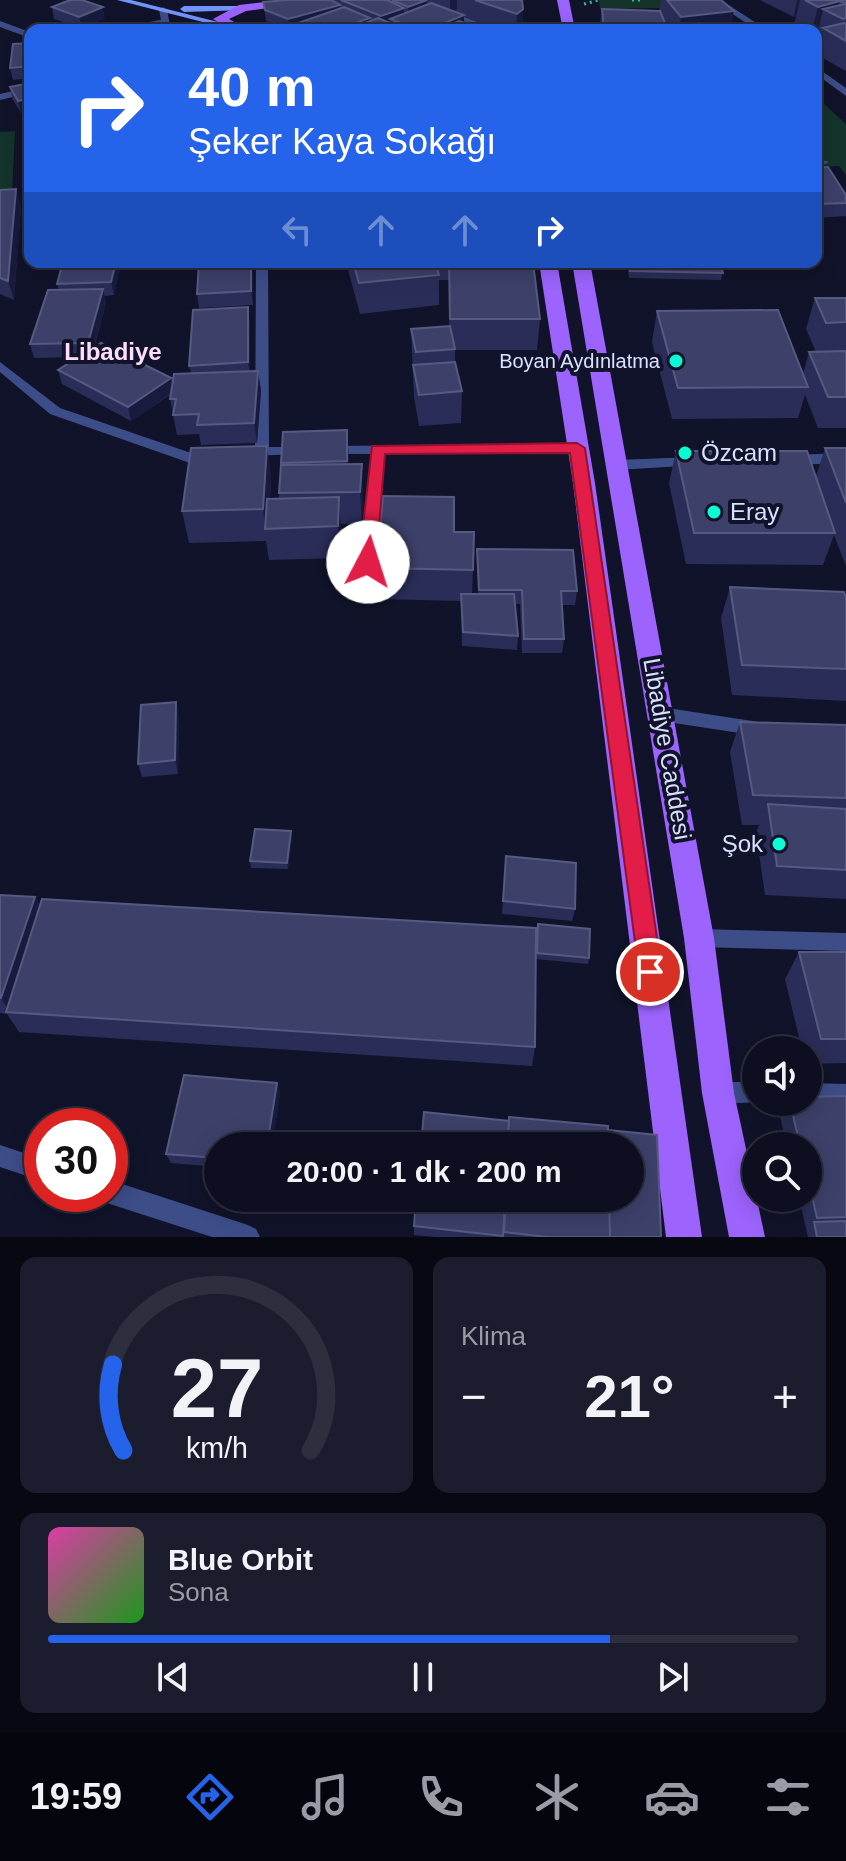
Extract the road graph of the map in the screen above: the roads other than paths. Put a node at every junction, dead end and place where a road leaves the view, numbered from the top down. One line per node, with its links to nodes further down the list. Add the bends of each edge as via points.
1 (121, 0): 8 (main road)
2 (320, 0): 7 (main road)
3 (412, 0): 13 (street)
4 (551, 0): 6 (main road)
5 (715, 0): 15 (street)
6 (567, 3): 14 (main road)
7 (243, 8): 8 (main road); 12 (main road, via 219,19)
8 (163, 10): 10 (street); 11 (main road)
9 (0, 24): 16 (street)
10 (166, 24)
11 (220, 24)
12 (228, 24)
13 (478, 24)
14 (569, 24)
15 (753, 24)
16 (24, 33)
17 (822, 75): 19 (street)
18 (24, 91): 20 (street)
19 (846, 93)
20 (0, 97)
21 (262, 268): 27 (street)
22 (549, 268): 25 (main road, Libadiye Caddesi)
23 (582, 268): 31 (main road, Libadiye Caddesi)
24 (0, 366): 27 (street, via 55,411 190,458)
25 (577, 448): 26 (street); 45 (main road, Libadiye Caddesi)
26 (378, 449): 27 (street); 32 (street)
27 (262, 451)
28 (846, 458): 29 (street)
29 (769, 460)
30 (708, 462): 31 (street)
31 (616, 465): 33 (main road, Libadiye Caddesi)
32 (368, 562)
33 (661, 714): 34 (street); 35 (main road, Libadiye Caddesi)
34 (784, 733)
35 (699, 938): 36 (street); 37 (main road, Libadiye Caddesi)
36 (846, 942)
37 (718, 1093): 38 (street); 46 (main road, Libadiye Caddesi)
38 (742, 1093)
39 (822, 1094): 40 (street)
40 (846, 1095)
41 (0, 1156): 42 (street)
42 (24, 1164)
43 (128, 1198): 44 (street)
44 (248, 1237)
45 (684, 1237)
46 (747, 1237)

